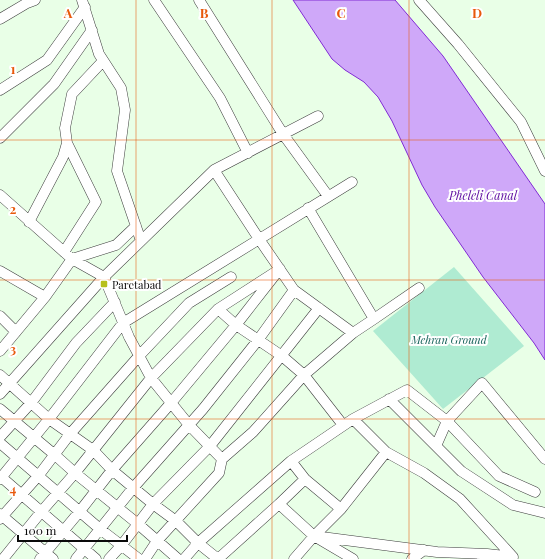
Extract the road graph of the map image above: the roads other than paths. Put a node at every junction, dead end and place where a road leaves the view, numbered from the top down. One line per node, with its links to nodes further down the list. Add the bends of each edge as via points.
1 (35, 0): 6 (street)
2 (154, 0): 14 (street, via 220,98)
3 (199, 0): 11 (street)
4 (419, 0): 16 (street, via 521,122)
5 (84, 3): 7 (street); 9 (street, via 47,60)
6 (0, 19)
7 (92, 30): 8 (street, via 99,54); 12 (street, via 54,84)
8 (104, 61): 13 (street, via 72,94 65,128); 22 (street, via 121,88 125,110 117,171)
9 (0, 90)
10 (318, 116): 11 (street)
11 (283, 134): 14 (street); 19 (street)
12 (0, 138)
13 (67, 143): 21 (street, via 63,157); 25 (street, via 96,202)
14 (248, 153): 15 (street)
15 (214, 170): 23 (street); 24 (street)
16 (545, 171)
17 (352, 182): 19 (street)
18 (0, 195): 21 (street)
19 (328, 196): 20 (street)
20 (308, 208): 23 (street); 38 (street)
21 (30, 222): 25 (street)
22 (136, 226): 24 (street); 26 (street, via 116,245)
23 (259, 239): 27 (street); 39 (street)
24 (142, 241): 29 (street)
25 (64, 252): 26 (street)
26 (72, 259): 29 (street); 33 (street)
27 (280, 269): 32 (street); 36 (street); 40 (street)
28 (0, 271): 33 (street)
29 (104, 278): 34 (street); 50 (street)
30 (231, 278): 45 (street, via 189,303)
31 (419, 288): 38 (street)
32 (294, 290): 35 (street); 43 (street)
33 (45, 297): 41 (street)
34 (115, 302): 39 (street); 53 (street, via 76,343)
35 (319, 308): 42 (street); 46 (street)
36 (218, 309): 40 (street); 49 (street)
37 (0, 316): 41 (street)
38 (374, 319): 42 (street)
39 (123, 323): 45 (street); 56 (street)
40 (236, 325): 43 (street); 54 (street)
41 (16, 332): 44 (street)
42 (353, 333): 48 (street)
43 (258, 340): 46 (street); 60 (street)
44 (0, 351)
45 (139, 356): 49 (street); 62 (street)
46 (282, 356): 48 (street); 66 (street)
47 (0, 375): 50 (street)
48 (304, 375): 61 (street); 72 (street, via 253,432)
49 (151, 378): 54 (street); 68 (street)
50 (9, 384): 51 (street); 53 (street)
51 (0, 394)
52 (389, 399): 57 (street); 59 (street, via 407,390); 67 (street)
53 (31, 403): 56 (street); 58 (street)
54 (171, 403): 60 (street); 75 (street)
55 (0, 409): 58 (street)
56 (49, 419): 62 (street); 64 (street)
57 (353, 419): 61 (street); 69 (street)
58 (14, 421): 63 (street); 64 (street)
59 (447, 421): 67 (street); 73 (street, via 482,383); 82 (street, via 499,476)
60 (189, 425): 66 (street); 80 (street)
61 (343, 426): 74 (street)
62 (70, 434): 68 (street); 70 (street)
63 (0, 437)
64 (34, 437): 70 (street); 71 (street)
65 (0, 443): 71 (street)
66 (210, 446): 72 (street); 85 (street)
67 (436, 446): 91 (street, via 461,471 513,505)
68 (93, 450): 75 (street); 76 (street)
69 (386, 452): 88 (street); 107 (street, via 424,472 460,499)
70 (55, 455): 76 (street); 77 (street)
71 (18, 458): 77 (street); 78 (street)
72 (222, 459): 93 (street, via 219,473)
73 (545, 459)
74 (291, 461): 79 (street); 100 (street)
75 (112, 470): 80 (street); 81 (street)
76 (75, 473): 81 (street); 83 (street)
77 (39, 475): 83 (street); 84 (street)
78 (0, 478): 84 (street)
79 (305, 480): 86 (street); 88 (street)
80 (133, 488): 85 (street); 87 (street)
81 (96, 490): 87 (street); 89 (street)
82 (535, 492)
83 (58, 493): 89 (street); 90 (street)
84 (21, 495): 90 (street); 92 (street)
85 (153, 504): 93 (street); 94 (street)
86 (279, 504): 98 (street); 116 (street)
87 (117, 508): 94 (street); 95 (street)
88 (341, 509): 98 (street)
89 (80, 511): 95 (street); 96 (street)
90 (41, 512): 96 (street); 97 (street)
91 (545, 513)
92 (1, 516): 97 (street)
93 (176, 521): 99 (street); 100 (street)
94 (138, 524): 99 (street); 101 (street)
95 (100, 529): 101 (street); 102 (street)
96 (63, 531): 102 (street); 104 (street)
97 (24, 534): 104 (street); 105 (street)
98 (314, 536): 103 (street); 117 (street); 118 (street)
99 (157, 541): 113 (street); 114 (street)
100 (198, 542): 115 (street); 116 (street)
101 (121, 546): 111 (street); 112 (street)
102 (84, 549): 109 (street); 110 (street)
103 (424, 550): 106 (street); 119 (street)
104 (42, 555): 108 (street)
105 (5, 556)
106 (484, 557): 107 (street)
107 (513, 558)
108 (53, 559)
109 (76, 559)
110 (96, 559)
111 (109, 559)
112 (139, 559)
113 (145, 559)
114 (178, 559)
115 (184, 559)
116 (218, 559)
117 (294, 559)
118 (353, 559)
119 (412, 559)

